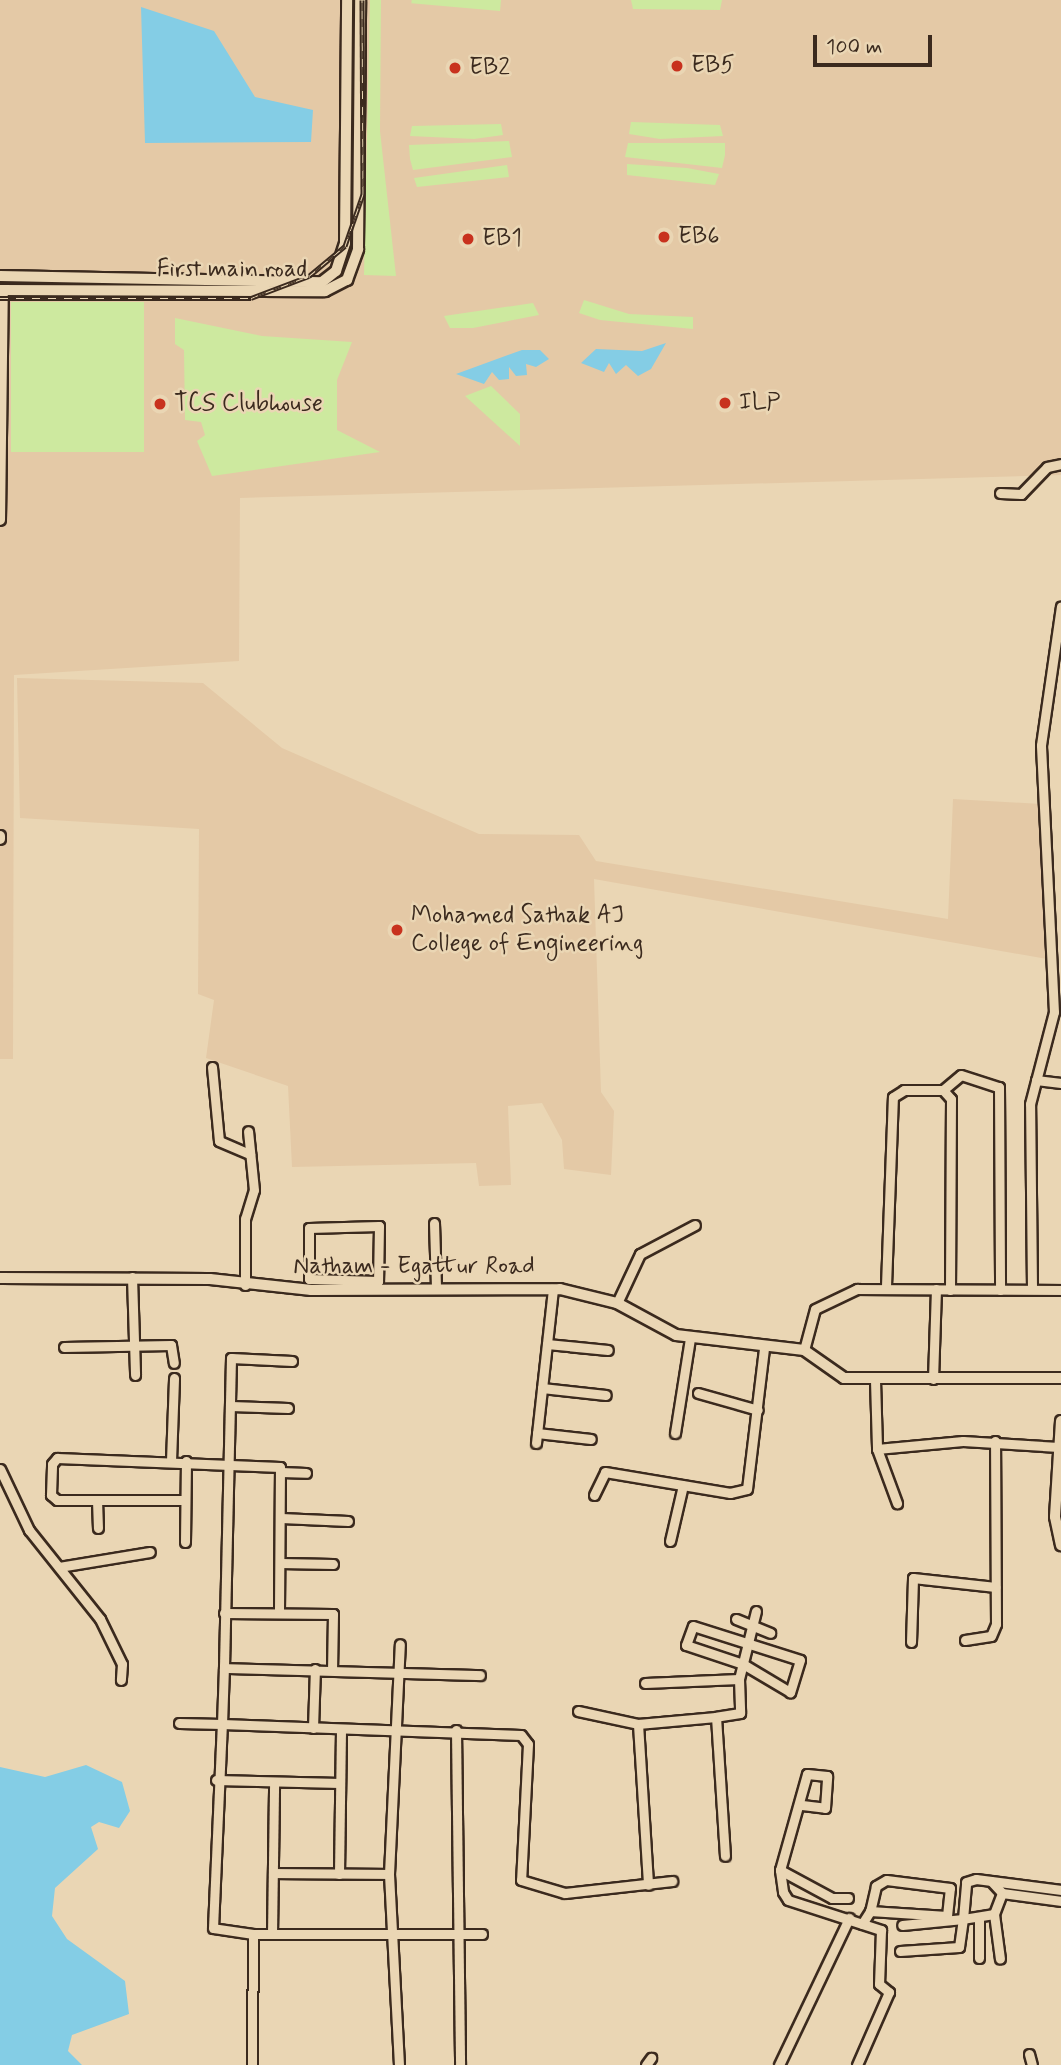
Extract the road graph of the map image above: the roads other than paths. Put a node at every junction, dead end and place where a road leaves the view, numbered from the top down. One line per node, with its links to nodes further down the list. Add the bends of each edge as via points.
1 (347, 0): 3 (street, via 345,243 336,271 322,282)
2 (360, 0): 4 (street, First main road, via 358,249 347,280 325,291)
3 (0, 276)
4 (2, 290): 7 (street)
5 (1061, 464): 6 (street, via 1048,467 1021,494)
6 (1000, 493)
7 (0, 520)
8 (1061, 606): 10 (street, via 1041,745 1054,1012)
9 (212, 1067): 14 (street, via 219,1141)
10 (1036, 1080): 11 (street); 24 (street, via 1031,1104)
11 (1061, 1083)
12 (943, 1090): 23 (street, via 904,1090 893,1097); 27 (street, via 951,1099); 28 (street, via 961,1075 999,1087)
13 (248, 1131): 14 (street)
14 (250, 1154): 19 (street, via 254,1190 245,1219)
15 (434, 1223): 22 (street)
16 (695, 1225): 30 (street, via 640,1254)
17 (132, 1277): 18 (street, Natham - Egattur Road); 19 (street, Natham - Egattur Road); 33 (street)
18 (0, 1278)
19 (245, 1284): 21 (street, Natham - Egattur Road)
20 (377, 1284): 21 (street, Natham - Egattur Road); 21 (street, via 379,1226 309,1228); 22 (street, Natham - Egattur Road)
21 (311, 1285)
22 (436, 1286): 25 (street, Natham - Egattur Road)
23 (886, 1286): 26 (street); 37 (street, via 847,1292 815,1309)
24 (1031, 1287): 28 (street); 29 (street)
25 (553, 1289): 30 (street, Natham - Egattur Road); 32 (street)
26 (936, 1289): 27 (street); 43 (street)
27 (950, 1290): 28 (street)
28 (1000, 1290)
29 (1061, 1290)
30 (617, 1303): 31 (street, Natham - Egattur Road)
31 (690, 1338): 35 (street, Natham - Egattur Road); 52 (street)
32 (547, 1344): 36 (street); 45 (street)
33 (135, 1346): 34 (street); 39 (street, via 171,1345); 40 (street)
34 (64, 1347)
35 (764, 1348): 37 (street, Natham - Egattur Road); 50 (street)
36 (608, 1350)
37 (804, 1350): 44 (street, via 835,1375)
38 (292, 1361): 48 (street, via 232,1358)
39 (174, 1363)
40 (135, 1375)
41 (174, 1378): 57 (street)
42 (1061, 1378): 43 (street)
43 (933, 1379): 44 (street)
44 (875, 1380): 56 (street)
45 (542, 1388): 47 (street); 53 (street, via 537,1438)
46 (698, 1393): 50 (street)
47 (606, 1395)
48 (231, 1406): 49 (street); 59 (street)
49 (288, 1408)
50 (758, 1410): 63 (street, via 747,1489 730,1493)
51 (1061, 1421): 55 (street)
52 (675, 1433)
53 (591, 1439)
54 (995, 1441): 55 (street); 56 (street); 78 (street)
55 (1059, 1447): 73 (street, via 1055,1517)
56 (877, 1449): 67 (street)
57 (172, 1461): 58 (street); 65 (street, via 54,1461 52,1497)
58 (186, 1461): 59 (street); 66 (street)
59 (229, 1462): 61 (street, via 270,1463); 80 (street)
60 (0, 1469): 77 (street, via 29,1530)
61 (281, 1472): 62 (street); 68 (street)
62 (306, 1473)
63 (683, 1485): 64 (street, via 605,1472); 71 (street)
64 (594, 1495)
65 (97, 1500): 66 (street); 70 (street)
66 (185, 1500): 72 (street)
67 (897, 1503)
68 (282, 1518): 69 (street); 75 (street)
69 (348, 1521)
70 (98, 1528)
71 (670, 1541)
72 (185, 1542)
73 (1061, 1545)
74 (150, 1552): 77 (street)
75 (281, 1563): 76 (street); 81 (street)
76 (333, 1564)
77 (59, 1567): 96 (street, via 100,1619 122,1664)
78 (996, 1587): 85 (street, via 994,1632); 86 (street, via 913,1578)
79 (757, 1611): 83 (street)
80 (224, 1613): 81 (street); 90 (street)
81 (279, 1613): 92 (street, via 333,1615)
82 (736, 1619): 83 (street)
83 (754, 1626): 84 (street); 88 (street)
84 (770, 1633)
85 (965, 1640)
86 (911, 1642)
87 (400, 1644): 93 (street)
88 (750, 1648): 89 (street); 89 (street, via 800,1660 790,1692); 89 (street, via 693,1626 686,1645)
89 (743, 1664): 95 (street)
90 (224, 1668): 91 (street); 101 (street)
91 (315, 1669): 92 (street); 103 (street)
92 (332, 1670): 93 (street)
93 (399, 1671): 94 (street); 105 (street)
94 (480, 1675)
95 (739, 1679): 97 (street); 99 (street, via 740,1713)
96 (121, 1680)
97 (645, 1682)
98 (578, 1711): 102 (street)
99 (716, 1717): 102 (street); 111 (street)
100 (179, 1723): 101 (street)
101 (222, 1724): 103 (street); 107 (street)
102 (638, 1724): 118 (street)
103 (313, 1728): 104 (street)
104 (341, 1729): 105 (street); 109 (street)
105 (395, 1729): 106 (street); 115 (street)
106 (456, 1730): 118 (street, via 507,1732 528,1744 521,1880 565,1893); 133 (street)
107 (216, 1780): 108 (street); 130 (street, via 209,1912 220,1932)
108 (274, 1782): 109 (street); 113 (street)
109 (340, 1783): 114 (street)
110 (802, 1804): 112 (street)
111 (725, 1856)
112 (780, 1870): 121 (street, via 832,1898); 126 (street, via 788,1899)
113 (273, 1873): 114 (street); 131 (street)
114 (339, 1874): 115 (street)
115 (389, 1874): 132 (street)
116 (672, 1881): 118 (street)
117 (991, 1881): 119 (street); 120 (street); 127 (street, via 966,1882)
118 (649, 1885)
119 (1061, 1890)
120 (1002, 1893): 122 (street); 124 (street)
121 (848, 1898)
122 (1061, 1901)
123 (870, 1911): 123 (street, via 947,1916 950,1888 886,1880 876,1886); 128 (street)
124 (994, 1914): 125 (street); 137 (street)
125 (979, 1917): 127 (street); 136 (street)
126 (849, 1918): 128 (street); 142 (street)
127 (963, 1919): 129 (street); 135 (street, via 959,1947)
128 (862, 1924): 143 (street, via 881,1930 879,1983 889,1992)
129 (902, 1925)
130 (253, 1934): 131 (street); 139 (street)
131 (272, 1934): 132 (street)
132 (391, 1934): 133 (street); 140 (street)
133 (455, 1934): 134 (street); 141 (street)
134 (482, 1934)
135 (900, 1951)
136 (979, 1958)
137 (999, 1959)
138 (1030, 2054): 144 (street)
139 (252, 2065)
140 (399, 2065)
141 (460, 2065)
142 (779, 2065)
143 (857, 2065)
144 (1032, 2065)

